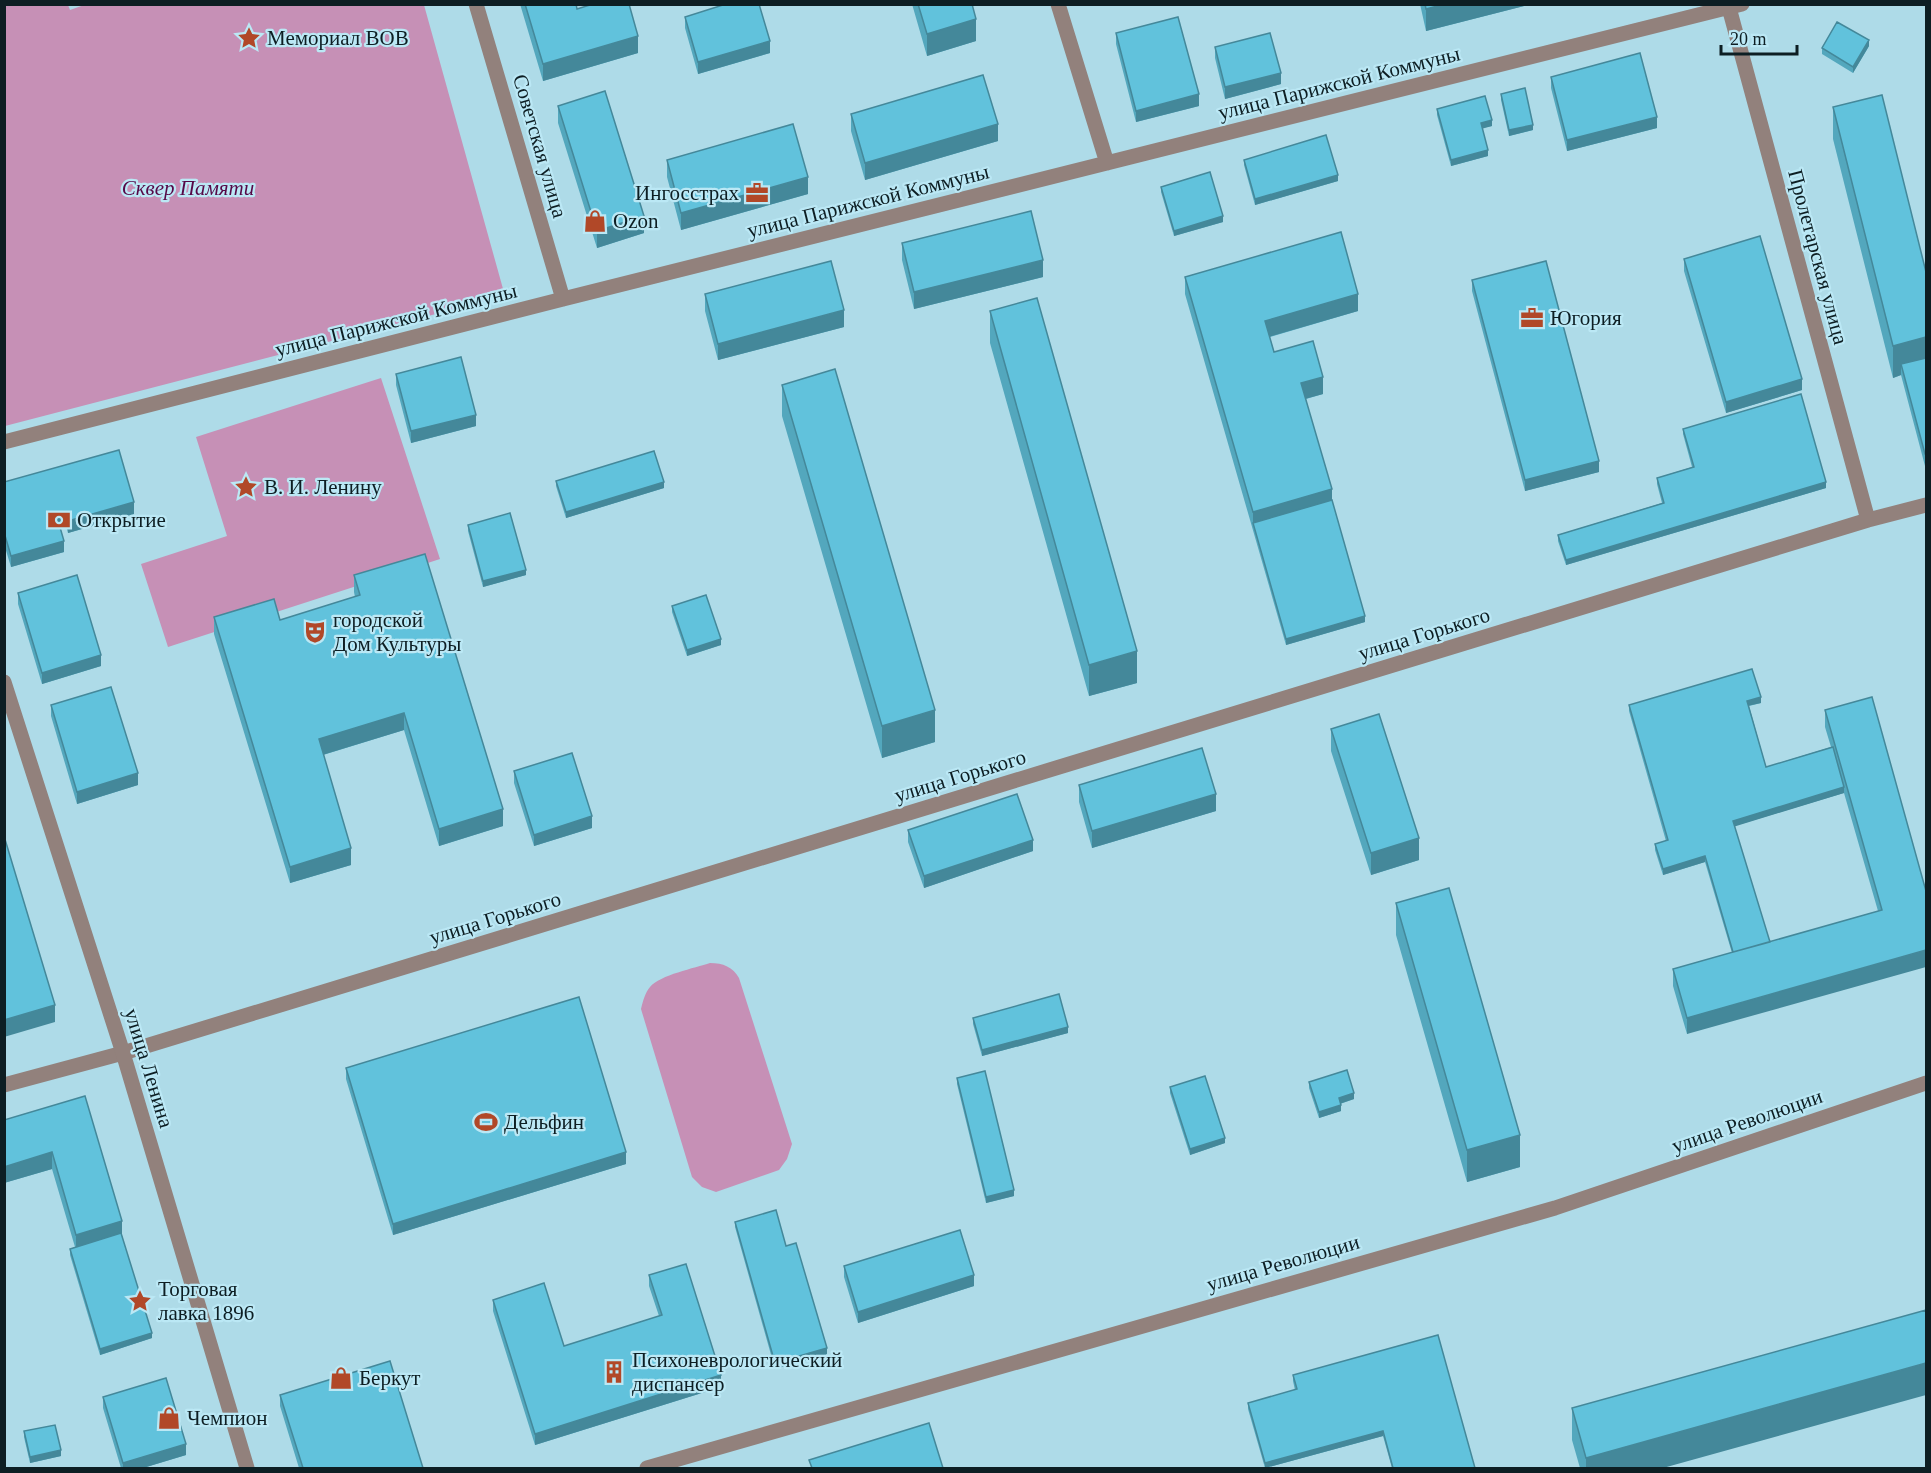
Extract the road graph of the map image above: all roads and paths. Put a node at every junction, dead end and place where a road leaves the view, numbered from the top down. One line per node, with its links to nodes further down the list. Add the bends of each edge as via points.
1 (476, 4): 5 (street, Советская улица)
2 (1058, 4): 4 (street)
3 (1733, 6): 4 (street, улица Парижской Коммуны); 8 (street, Пролетарская улица)
4 (1107, 163): 5 (street, улица Парижской Коммуны)
5 (563, 299): 6 (street, улица Парижской Коммуны)
6 (4, 442)
7 (1926, 505): 8 (street, улица Горького)
8 (1869, 520): 10 (street, улица Горького)
9 (4, 682): 10 (street, улица Ленина)
10 (123, 1053): 12 (street, улица Горького); 13 (street, улица Ленина)
11 (1926, 1083): 14 (street, улица Революции, via 1555,1208)
12 (4, 1085)
13 (247, 1468)
14 (647, 1468)

